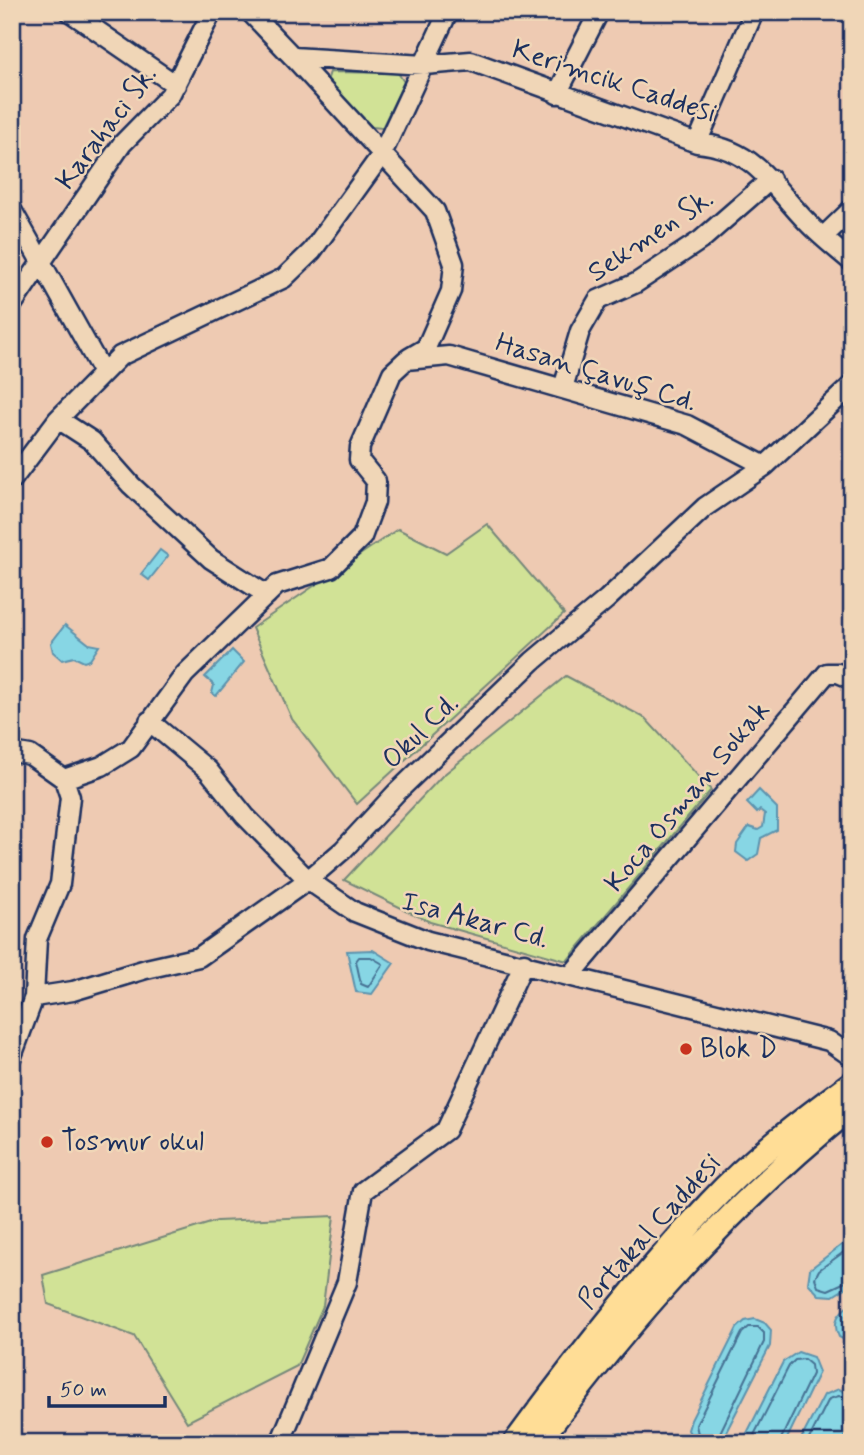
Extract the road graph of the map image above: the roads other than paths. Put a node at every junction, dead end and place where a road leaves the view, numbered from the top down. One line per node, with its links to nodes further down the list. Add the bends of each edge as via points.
1 (70, 12): 9 (street)
2 (212, 12): 9 (street, Karahaci Sk.)
3 (250, 12): 7 (street)
4 (448, 12): 8 (street)
5 (599, 12): 10 (street)
6 (754, 12): 11 (street)
7 (293, 57): 8 (street, Kerimcik Caddesi); 12 (street)
8 (424, 65): 10 (street, Kerimcik Caddesi, via 471,61); 12 (street)
9 (176, 85): 18 (street, Karahaci Sk., via 122,144)
10 (557, 94): 11 (street, Kerimcik Caddesi)
11 (697, 143): 13 (street, Kerimcik Caddesi, via 720,145 754,163)
12 (382, 154): 20 (street, via 435,211 454,264 451,291 426,348); 21 (street, via 312,251 284,278 120,356)
13 (771, 179): 16 (street, Kerimcik Caddesi); 23 (street, Sekmen Sk., via 701,240 636,283 598,300 580,331)
14 (852, 209): 16 (street)
15 (12, 210): 18 (street)
16 (823, 237): 17 (street, Kerimcik Caddesi)
17 (852, 262)
18 (41, 265): 19 (street, Karahaci Sk.); 21 (street)
19 (12, 305)
20 (406, 360): 23 (street, Hasan Çavuş Cd., via 449,356); 27 (street, via 392,373 360,447 359,460 376,481 375,502 362,537 331,568 277,584)
21 (103, 373): 24 (street)
22 (852, 385): 25 (street, Okul Cd.)
23 (563, 388): 25 (street, Hasan Çavuş Cd., via 687,425)
24 (58, 419): 26 (street); 27 (street, via 92,441 131,485 211,559)
25 (765, 466): 32 (street, Okul Cd., via 705,507 533,661)
26 (12, 480)
27 (267, 594): 29 (street, via 184,674)
28 (852, 679): 34 (street, Koca Osman Sokak, via 827,673)
29 (149, 721): 31 (street, via 131,748); 32 (street, Isa Akar Cd., via 208,770)
30 (12, 752): 31 (street, via 30,755)
31 (64, 779): 35 (street, via 71,797 60,884 37,939)
32 (308, 880): 33 (street, Isa Akar Cd., via 355,912 428,941); 35 (street, Okul Cd., via 199,957 73,991)
33 (524, 963): 34 (street, Isa Akar Cd.); 40 (street, via 446,1130 363,1191 346,1282)
34 (572, 974): 37 (street, Isa Akar Cd., via 830,1041)
35 (33, 997): 36 (street)
36 (12, 1056)
37 (852, 1058)
38 (852, 1083): 41 (main road, Portakal Caddesi, via 802,1120 711,1202 630,1295)
39 (852, 1107): 42 (main road, Portakal Caddesi, via 731,1213 657,1295)
40 (280, 1443)
41 (515, 1443)
42 (537, 1443)

